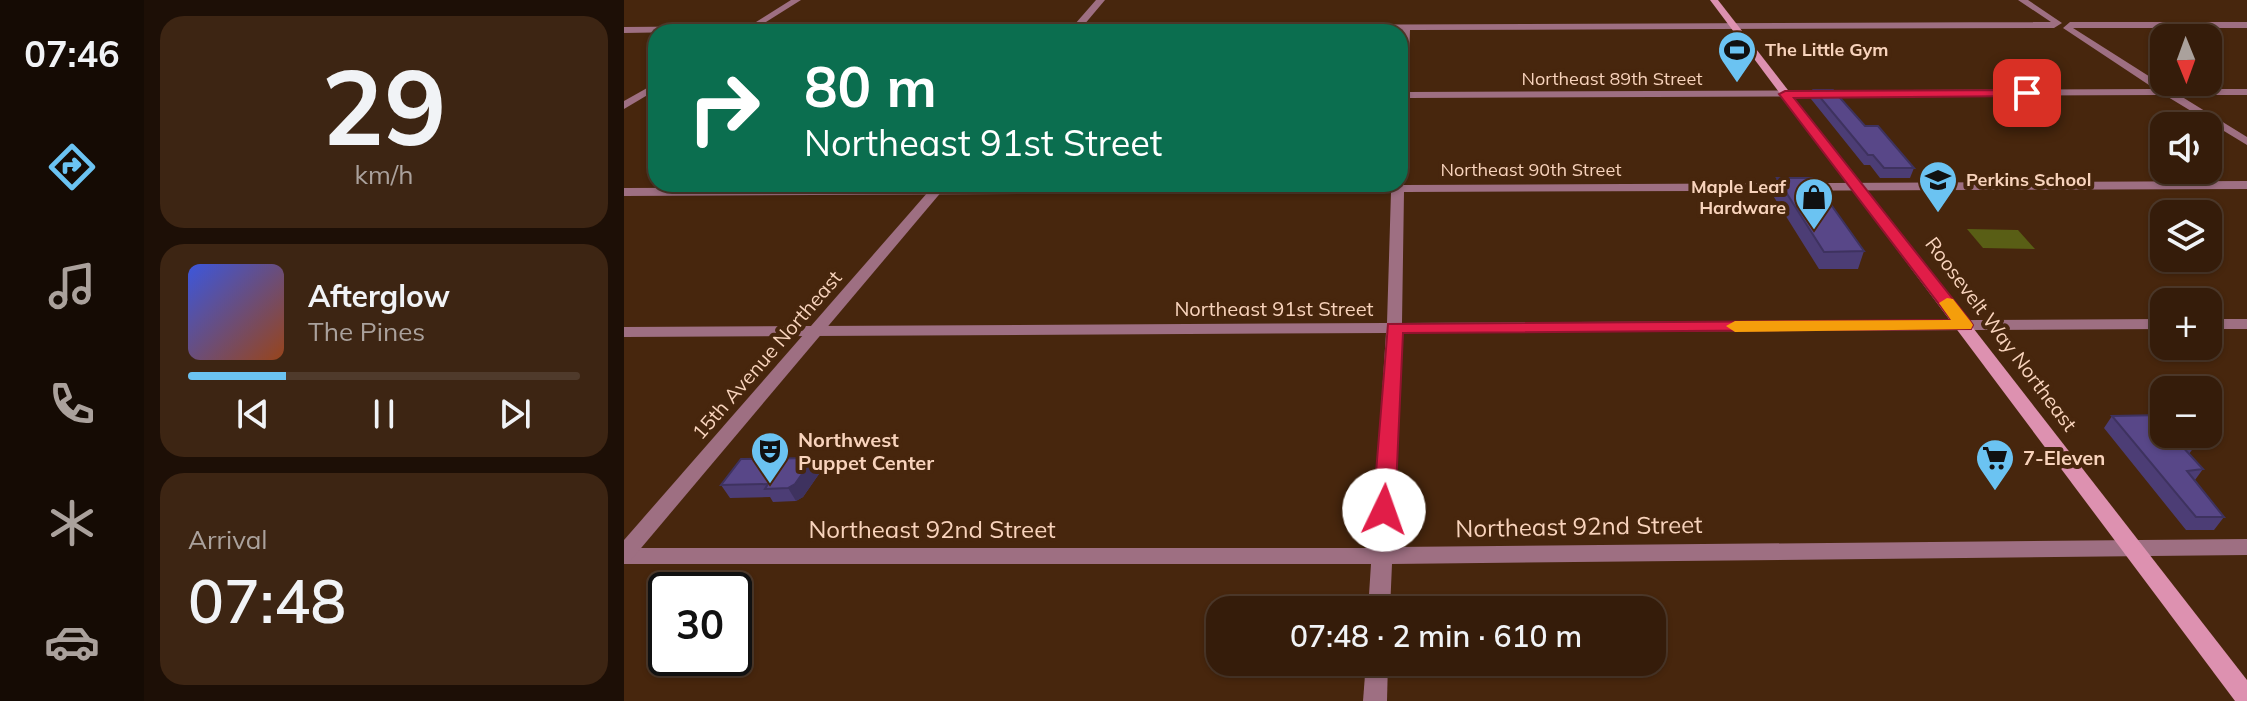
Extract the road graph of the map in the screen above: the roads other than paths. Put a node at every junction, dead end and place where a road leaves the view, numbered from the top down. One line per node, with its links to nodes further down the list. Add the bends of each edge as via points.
1 (797, 0): 5 (street)
2 (1101, 0): 6 (street)
3 (1714, 0): 9 (main road, Roosevelt Way Northeast)
4 (2022, 0): 7 (street)
5 (758, 24)
6 (1079, 24)
7 (2062, 25): 8 (street); 9 (street); 13 (street)
8 (2247, 25)
9 (1734, 27): 10 (street); 18 (main road, Roosevelt Way Northeast)
10 (1408, 28)
11 (624, 30): 12 (street)
12 (648, 30)
13 (2150, 81)
14 (648, 91): 22 (street)
15 (2150, 92): 18 (street, Northeast 89th Street)
16 (2222, 92): 17 (street, Northeast 89th Street)
17 (2247, 92)
18 (1785, 94): 19 (street, Northeast 89th Street); 28 (main road, Roosevelt Way Northeast)
19 (1408, 95)
20 (2174, 96): 25 (street)
21 (624, 97): 22 (street)
22 (637, 97): 23 (street); 24 (street)
23 (648, 97)
24 (624, 106)
25 (2247, 142)
26 (2247, 185): 28 (street, Northeast 90th Street)
27 (1408, 186): 28 (street, Northeast 90th Street)
28 (1858, 187): 36 (main road, Roosevelt Way Northeast)
29 (624, 192): 30 (street, Northeast 90th Street)
30 (648, 192)
31 (936, 192): 39 (street, 15th Avenue Northeast)
32 (1398, 192): 37 (street)
33 (2150, 324): 36 (street, Northeast 91st Street)
34 (2222, 324): 35 (street)
35 (2247, 324)
36 (1964, 325): 37 (street, Northeast 91st Street); 40 (main road, Roosevelt Way Northeast)
37 (1394, 328): 39 (street, Northeast 91st Street); 43 (street)
38 (624, 332): 39 (street, Northeast 91st Street)
39 (816, 332): 42 (street, 15th Avenue Northeast)
40 (2133, 547): 41 (street, Northeast 92nd Street); 43 (street, Northeast 92nd Street); 46 (main road, Roosevelt Way Northeast)
41 (2247, 547)
42 (624, 555): 43 (street, Northeast 92nd Street)
43 (1382, 555): 44 (street)
44 (1380, 596)
45 (1376, 676): 47 (street)
46 (2247, 698)
47 (1375, 701)

